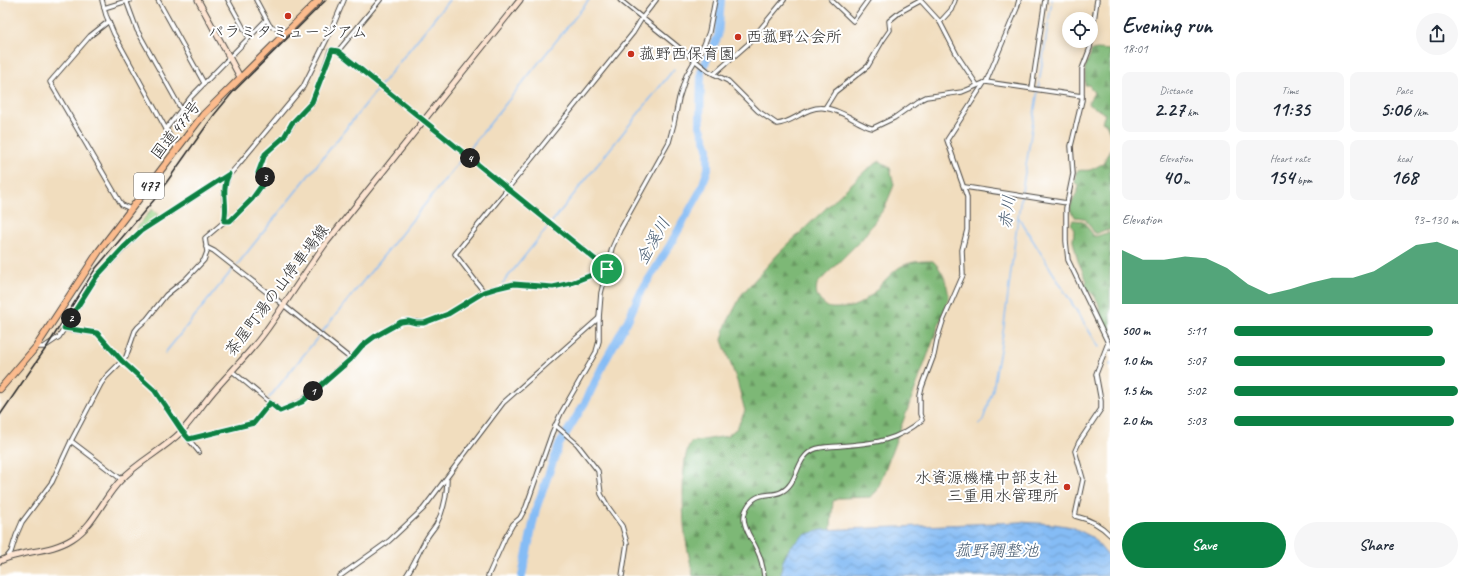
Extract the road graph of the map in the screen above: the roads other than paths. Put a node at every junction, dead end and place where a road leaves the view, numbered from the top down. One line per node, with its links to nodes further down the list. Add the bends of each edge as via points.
1 (102, 0): 22 (street)
2 (127, 0): 22 (street); 40 (street, via 137,30)
3 (158, 0): 34 (street)
4 (198, 0): 30 (main road)
5 (228, 0): 28 (street)
6 (256, 0): 24 (street)
7 (318, 0): 27 (highway, 国道477号 / 477)
8 (344, 0): 44 (street, via 303,87)
9 (380, 0): 29 (street)
10 (520, 0): 41 (main road, 茶屋町湯の山停車場線)
11 (620, 0): 23 (street)
12 (656, 0): 23 (street)
13 (715, 0): 31 (street, via 709,32)
14 (784, 0): 32 (street, via 748,44)
15 (831, 0): 16 (street, via 853,21)
16 (868, 0)
17 (920, 0): 26 (street); 39 (street, via 889,21 890,30 868,66 835,92)
18 (955, 0): 26 (street, via 951,10)
19 (1019, 0): 35 (street)
20 (1045, 0): 37 (street)
21 (1097, 0): 38 (street, via 1090,48 1082,69)
22 (104, 8): 25 (street)
23 (642, 18): 31 (street); 46 (street, via 633,33)
24 (266, 20): 27 (street, via 270,26); 28 (street)
25 (109, 21): 42 (street); 48 (street, via 90,36 50,82 120,202)
26 (940, 22): 36 (street, via 957,55)
27 (286, 32): 33 (highway, 国道477号 / 477)
28 (249, 38): 30 (street)
29 (338, 51): 41 (street); 49 (street, via 330,51 312,102 292,123 284,137 265,154 258,173 267,178 241,212 230,221)
30 (229, 58): 33 (main road); 34 (street)
31 (696, 61): 32 (street); 51 (street, via 686,76 669,142 620,230)
32 (713, 74): 39 (street, via 728,81 758,111 777,124 785,123 809,110)
33 (240, 77): 43 (highway, 国道477号 / 477, via 207,111)
34 (204, 83): 40 (street)
35 (985, 83): 36 (street); 37 (street); 45 (street, via 948,140)
36 (977, 85): 39 (street, via 962,92 926,97 894,118 871,129 844,114)
37 (1033, 89): 38 (street)
38 (1082, 96): 47 (street, via 1072,146 1073,174)
39 (825, 108)
40 (181, 109): 42 (street)
41 (424, 121): 46 (street); 53 (main road, 茶屋町湯の山停車場線, via 326,243)
42 (166, 129): 43 (street)
43 (177, 149): 48 (highway, 国道477号 / 477)
44 (229, 174): 49 (street, via 225,187); 55 (street, via 141,231 97,276)
45 (965, 187): 47 (street); 77 (street, via 968,213 962,250 963,275 943,322 922,387 922,420 905,432 876,443 821,447 812,450 804,456 789,486 781,492 760,496 751,502 745,512 745,524 757,550)
46 (507, 188): 51 (street); 52 (street, via 455,254)
47 (1067, 204): 56 (street, via 1067,256)
48 (131, 210): 57 (highway, 国道477号 / 477, via 99,252)
49 (224, 221): 50 (street, via 205,238)
50 (206, 247): 53 (street); 59 (street, via 204,260 166,295 135,331)
51 (607, 269): 52 (street, via 553,287 514,284); 54 (street, via 601,293)
52 (484, 292): 58 (street, via 448,314 424,323 401,322 374,337)
53 (283, 305): 58 (street); 60 (main road, 茶屋町湯の山停車場線)
54 (599, 318): 63 (street, via 596,352 561,412); 69 (street, via 503,403)
55 (64, 328): 57 (street, via 54,341 44,347); 59 (street, via 97,333)
56 (1109, 345): 70 (street, via 1096,374 1101,409 1075,451 1083,479 1075,516 1089,520)
57 (36, 346): 61 (highway, 国道477号 / 477)
58 (351, 359): 62 (street, via 302,402 280,411)
59 (122, 361): 64 (street, via 155,391); 66 (street, via 106,377)
60 (232, 372): 62 (street); 64 (main road, 茶屋町湯の山停車場線)
61 (0, 389)
62 (270, 403): 65 (street, via 254,423)
63 (556, 426): 75 (street, via 526,507 505,538); 76 (street, via 577,444 598,471 601,494 622,526 627,542)
64 (182, 431): 65 (street); 68 (main road, 茶屋町湯の山停車場線)
65 (189, 439): 67 (street)
66 (71, 441): 68 (street); 71 (street, via 52,482 22,522)
67 (199, 452)
68 (121, 479): 71 (main road, 茶屋町湯の山停車場線, via 89,523 72,539 50,548)
69 (447, 479): 73 (street, via 407,526 368,558); 74 (street, via 444,508)
70 (1110, 535)
71 (7, 557): 72 (main road, 茶屋町湯の山停車場線)
72 (0, 561)
73 (340, 576)
74 (406, 576)
75 (488, 576)
76 (622, 576)
77 (764, 576)

